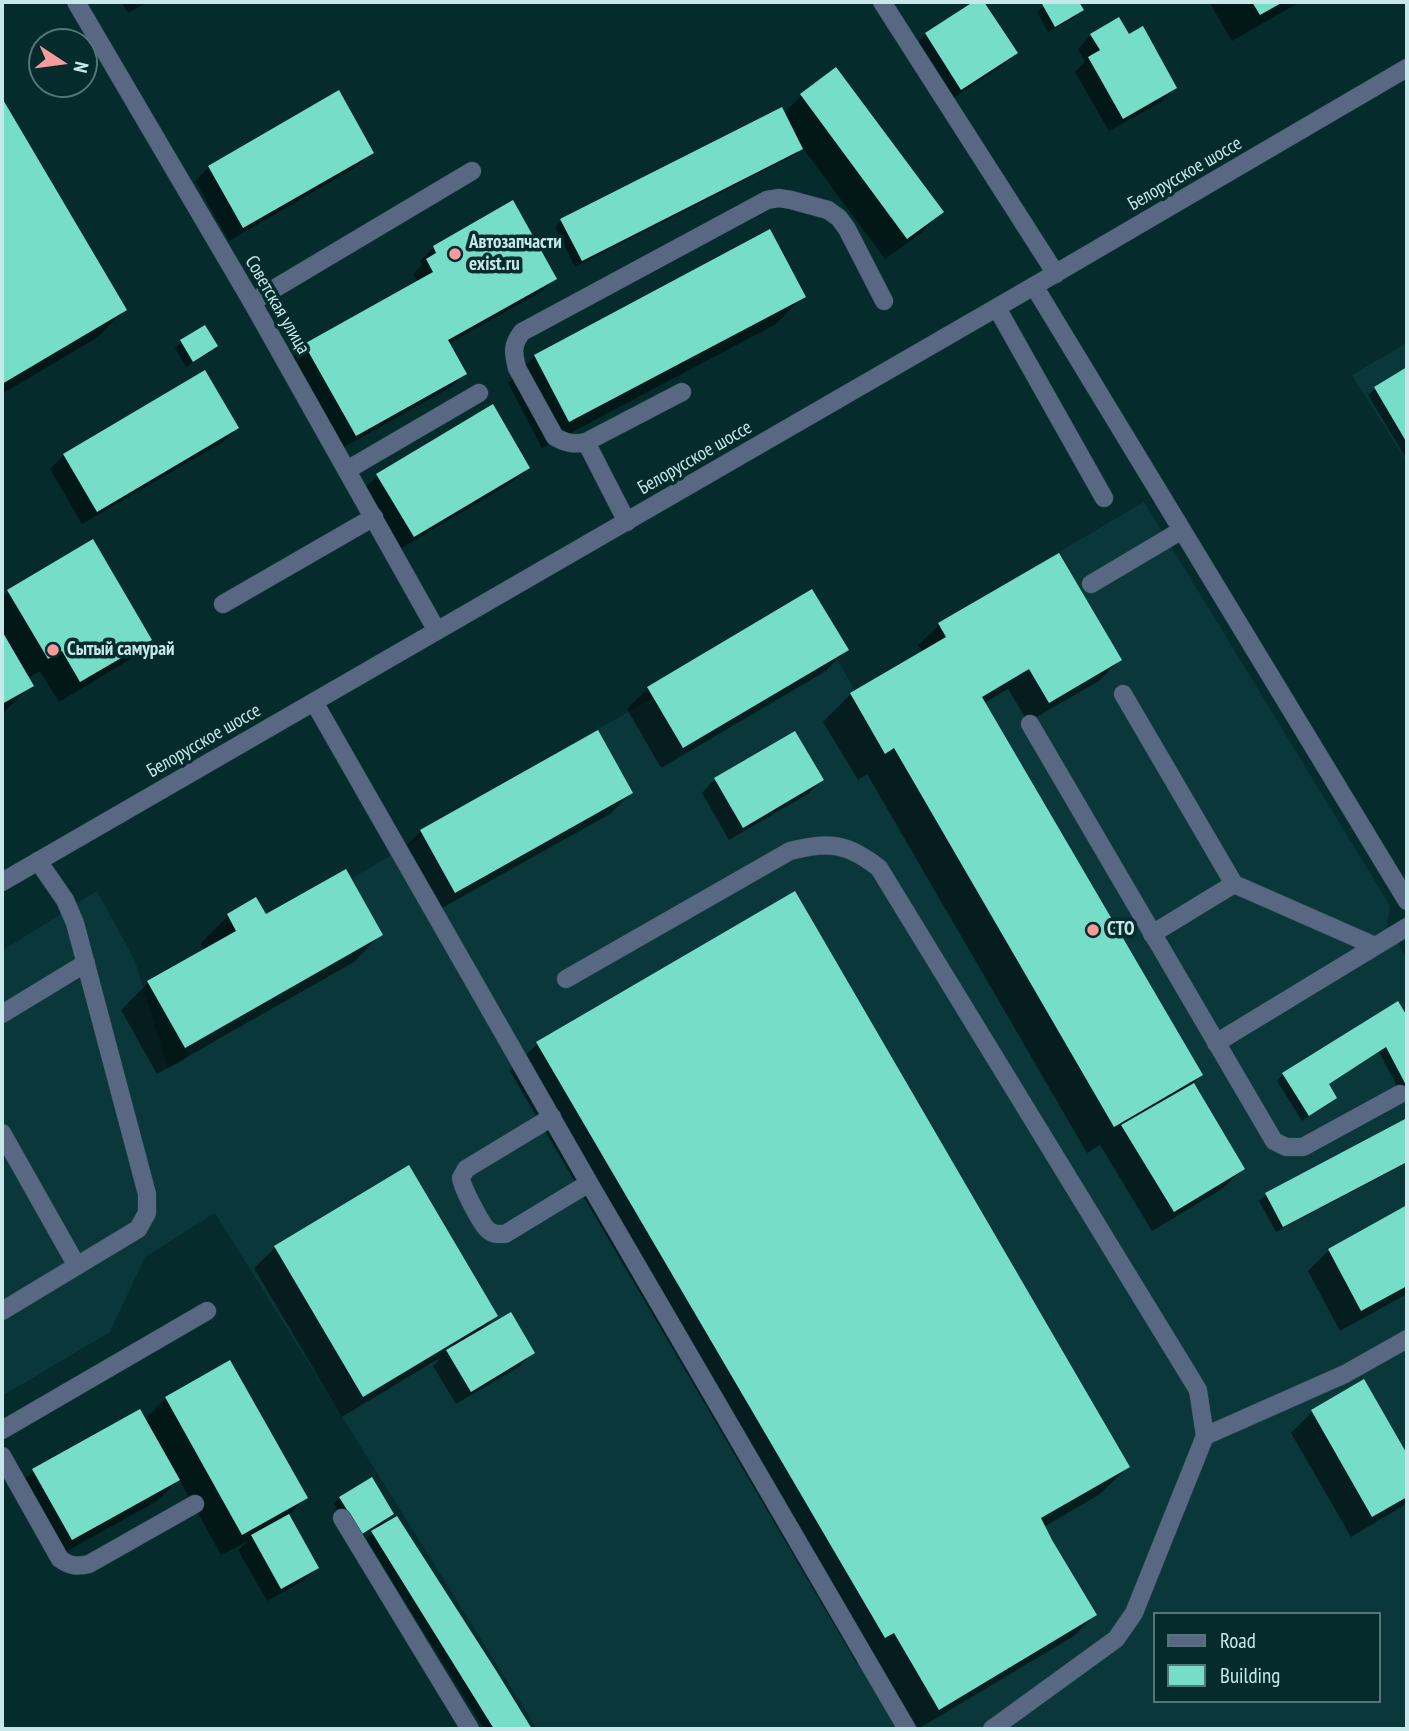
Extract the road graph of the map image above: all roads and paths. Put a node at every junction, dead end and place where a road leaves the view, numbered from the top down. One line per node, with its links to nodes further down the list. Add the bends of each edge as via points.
1 (76, 2): 8 (street, Советская улица)
2 (882, 2): 5 (street)
3 (1407, 68): 5 (street, Белорусское шоссе)
4 (472, 171): 8 (street)
5 (1056, 274): 6 (street, Белорусское шоссе)
6 (1034, 286): 9 (street, Белорусское шоссе); 17 (street)
7 (884, 301): 12 (street, via 839,218 828,210 791,200 767,200 522,331 515,341 517,368 555,437 576,444)
8 (252, 302): 13 (street, Советская улица)
9 (997, 308): 14 (street); 16 (street, Белорусское шоссе)
10 (682, 391): 12 (street)
11 (479, 393): 13 (street)
12 (586, 442): 16 (street)
13 (347, 470): 15 (street, Советская улица)
14 (1104, 498)
15 (373, 517): 19 (street); 20 (street, Советская улица)
16 (627, 522): 20 (street, Белорусское шоссе)
17 (1182, 530): 18 (street); 27 (street)
18 (1091, 584)
19 (223, 604)
20 (437, 631): 22 (street, Белорусское шоссе)
21 (1123, 694): 26 (street)
22 (313, 702): 24 (street, Белорусское шоссе); 36 (street)
23 (1030, 724): 29 (street)
24 (38, 861): 25 (street, Белорусское шоссе); 31 (street, via 65,900)
25 (2, 882)
26 (1234, 884): 29 (street); 30 (street)
27 (1407, 901)
28 (1407, 927): 30 (street)
29 (1152, 934): 34 (street)
30 (1375, 946): 34 (street)
31 (86, 963): 33 (street); 39 (street, via 147,1194 147,1213 138,1229)
32 (565, 978): 44 (street, via 790,851 814,845 841,847 863,856 879,868 1198,1390)
33 (2, 1014)
34 (1216, 1043): 35 (street, via 1273,1140 1286,1147 1303,1147)
35 (1400, 1094)
36 (551, 1117): 38 (street); 38 (street, via 466,1169 462,1187 488,1230 505,1234)
37 (2, 1133): 39 (street)
38 (590, 1184): 49 (street)
39 (77, 1266): 40 (street)
40 (2, 1311)
41 (207, 1311): 43 (street)
42 (1407, 1339): 44 (street, via 1346,1374)
43 (2, 1430)
44 (1205, 1436): 50 (street, via 1135,1613 1116,1639)
45 (2, 1456): 46 (street, via 60,1559 68,1564 89,1564)
46 (195, 1504)
47 (342, 1518): 48 (street)
48 (470, 1729)
49 (908, 1729)
50 (992, 1729)

